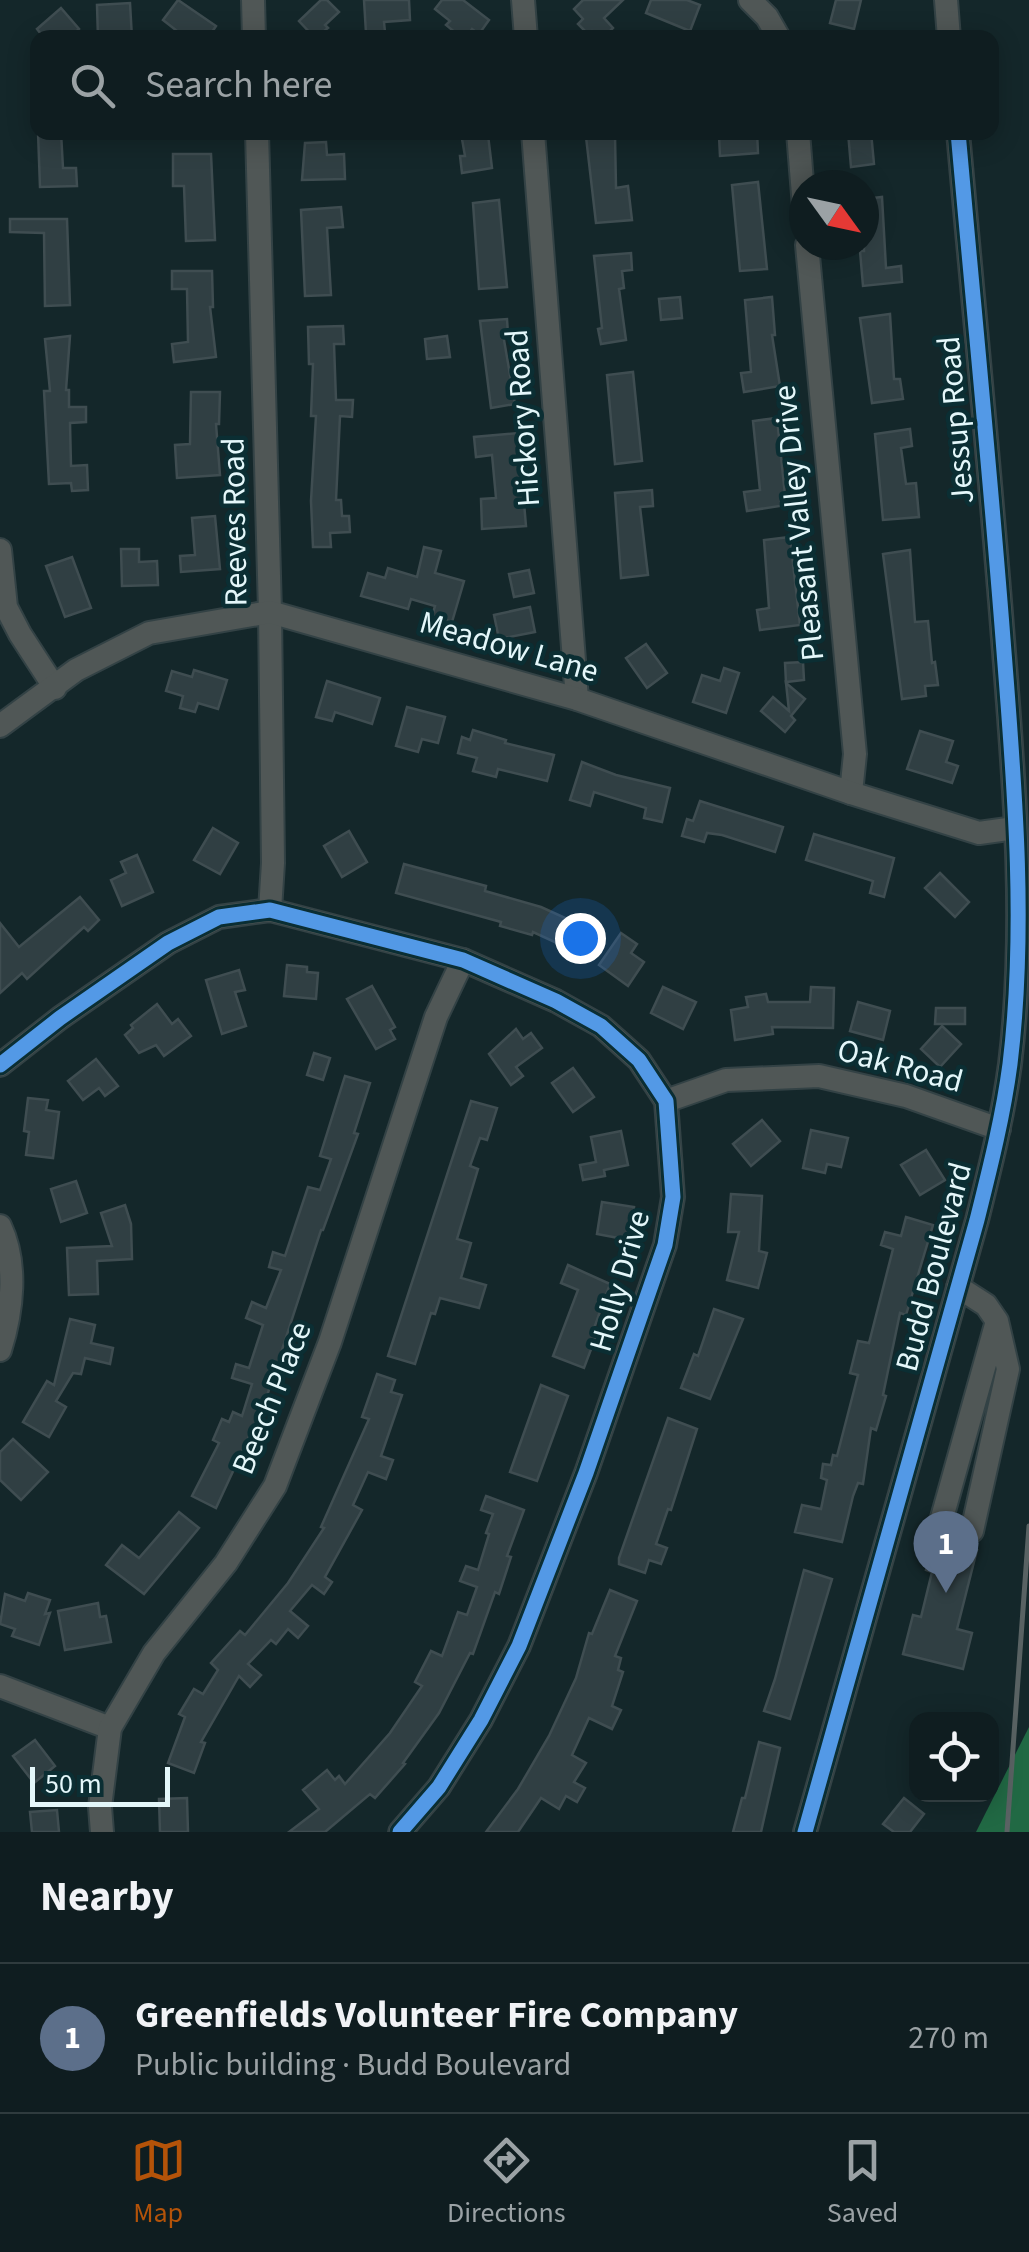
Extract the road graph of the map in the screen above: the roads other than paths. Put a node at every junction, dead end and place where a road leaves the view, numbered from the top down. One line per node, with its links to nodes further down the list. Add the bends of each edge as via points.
1 (253, 0): 5 (street)
2 (523, 0): 6 (street)
3 (750, 0): 7 (street)
4 (946, 0): 8 (street)
5 (254, 30)
6 (525, 30)
7 (774, 30)
8 (948, 30)
9 (257, 140): 16 (street, Reeves Road)
10 (534, 140): 18 (street, Hickory Road)
11 (799, 140): 13 (street)
12 (959, 140): 19 (street, Jessup Road)
13 (801, 170)
14 (808, 260): 21 (street, Pleasant Valley Drive, via 855,754)
15 (0, 550): 17 (street, via 6,607)
16 (270, 612): 17 (street, Meadow Lane, via 148,633); 18 (street, Meadow Lane); 23 (street, Reeves Road)
17 (55, 688): 20 (street, Meadow Lane)
18 (577, 699): 21 (street, Meadow Lane)
19 (1019, 703): 22 (street, Budd Boulevard)
20 (0, 726)
21 (851, 794): 22 (street, Meadow Lane, via 979,833)
22 (1015, 828): 27 (street, Budd Boulevard, via 1015,998)
23 (270, 910): 24 (street); 25 (street, via 219,917 168,943)
24 (463, 960): 26 (street, via 601,1026 639,1060); 33 (street, Beech Place, via 436,1017 276,1486 226,1563 154,1653)
25 (0, 1065)
26 (666, 1100): 27 (street, Oak Road, via 726,1080 820,1076 906,1096); 35 (street, Holly Drive, via 672,1198 666,1245 586,1473 519,1646 439,1788)
27 (999, 1129): 29 (street, Budd Boulevard)
28 (0, 1226): 31 (street, via 11,1284)
29 (958, 1288): 30 (street, via 986,1305); 36 (street, Budd Boulevard)
30 (997, 1321): 30 (street, via 992,1340 940,1525 972,1531 1008,1369)
31 (0, 1350)
32 (0, 1686): 33 (street)
33 (110, 1728): 34 (street, Beech Place)
34 (102, 1832)
35 (400, 1832)
36 (805, 1832)

